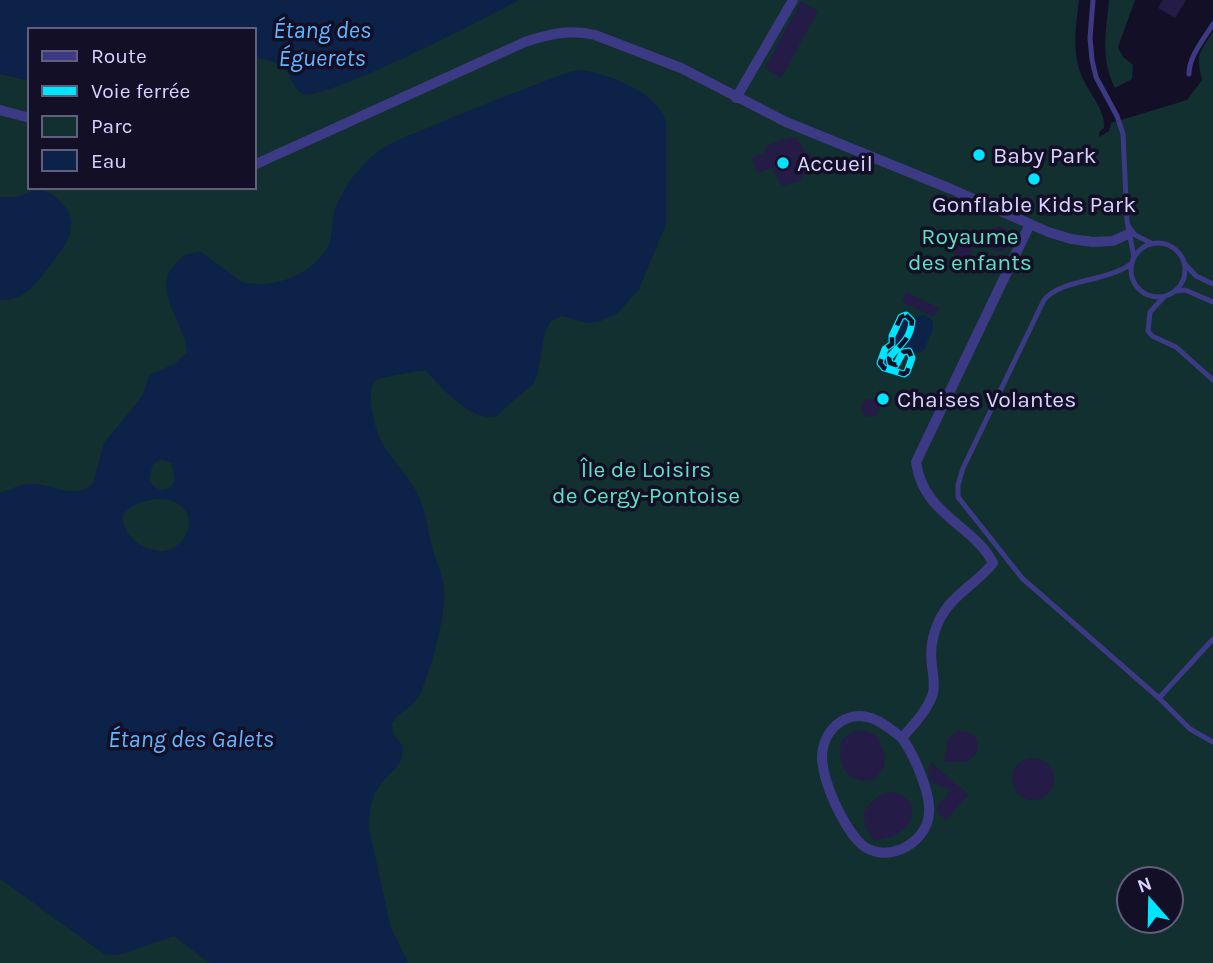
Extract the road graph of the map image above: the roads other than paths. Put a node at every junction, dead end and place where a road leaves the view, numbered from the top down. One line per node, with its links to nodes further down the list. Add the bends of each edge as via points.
1 (793, 0): 5 (street)
2 (1093, 0): 9 (lane, via 1091,60 1124,134)
3 (1213, 24): 4 (lane, via 1194,55)
4 (1189, 74)
5 (736, 98): 8 (street, via 681,68 595,34 564,32 525,41); 10 (street)
6 (0, 110): 7 (street)
7 (28, 117)
8 (256, 164)
9 (1127, 220): 11 (lane); 12 (lane, via 1135,235)
10 (1030, 224): 11 (street, via 1083,242 1107,242); 23 (street, via 916,462 934,502 986,549 993,564 961,591 939,619 931,651 933,693)
11 (1128, 234): 13 (lane)
12 (1153, 244): 13 (lane); 14 (lane, via 1170,247)
13 (1135, 257): 15 (lane)
14 (1181, 257): 16 (lane, via 1193,274); 17 (lane, via 1184,275)
15 (1131, 264): 18 (lane, via 1132,279 1140,291); 22 (lane, via 1107,276 1057,289 1044,300 963,468 957,492 961,504 1023,578)
16 (1213, 284)
17 (1173, 292): 18 (lane); 19 (lane, via 1185,290)
18 (1166, 296): 20 (lane, via 1150,312 1148,331 1177,348)
19 (1213, 302)
20 (1213, 380)
21 (1213, 639): 22 (lane)
22 (1159, 698): 24 (lane, via 1190,729)
23 (902, 738): 23 (street, via 885,724 860,716 834,726 824,744 824,769 841,813 858,841 882,854 909,845 928,823 926,793)
24 (1213, 742)

